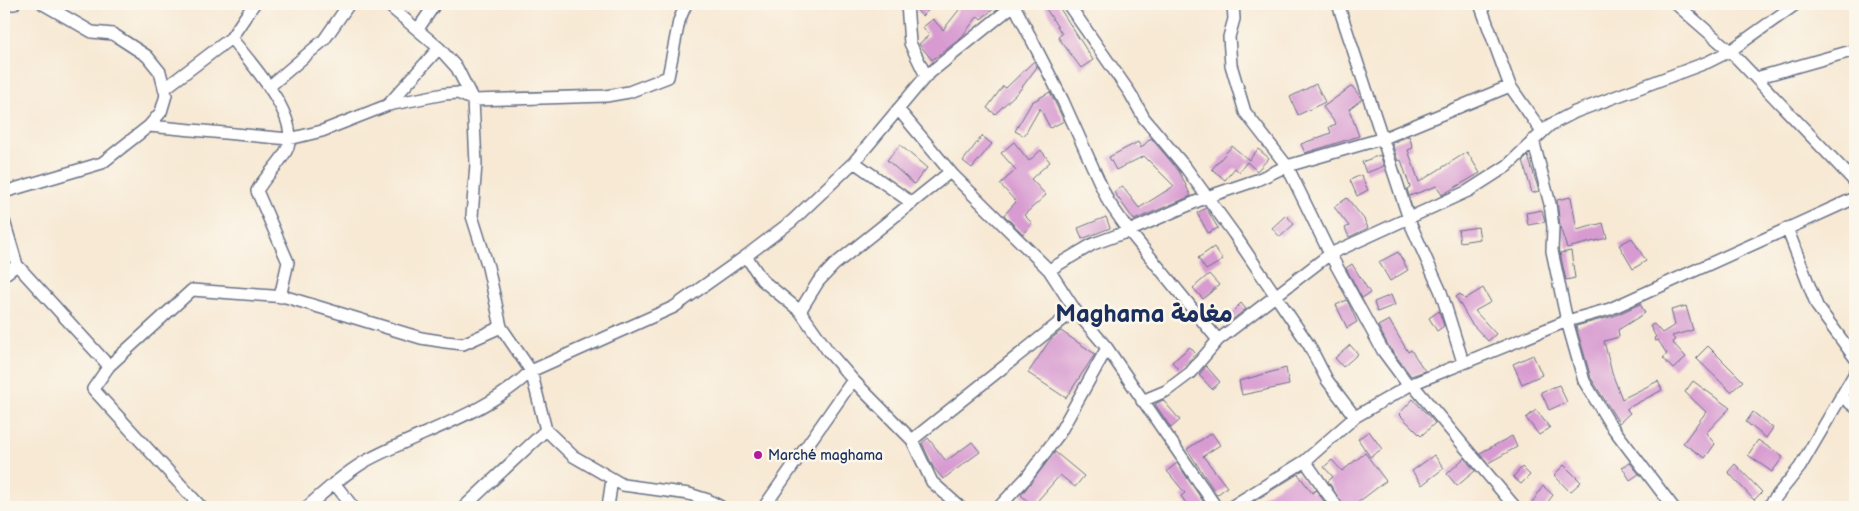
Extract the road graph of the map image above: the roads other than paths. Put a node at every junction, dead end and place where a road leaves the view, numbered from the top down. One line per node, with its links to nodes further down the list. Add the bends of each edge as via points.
1 (4, 4): 2 (street)
2 (14, 4)
3 (43, 4): 26 (street, via 92,32 113,34 147,56 160,72)
4 (254, 4): 18 (street)
5 (349, 4): 24 (street, via 324,40)
6 (387, 4): 17 (street)
7 (435, 4): 17 (street)
8 (686, 4): 27 (street, via 679,21 668,77 629,92 606,96)
9 (906, 4): 22 (street, via 910,43)
10 (1014, 4): 22 (street); 46 (street, via 1108,201)
11 (1068, 4): 40 (street, via 1144,118)
12 (1233, 4): 36 (street, via 1234,19 1229,37 1231,65 1239,95 1246,112)
13 (1338, 4): 32 (street)
14 (1480, 4): 25 (street)
15 (1676, 4): 21 (street)
16 (1796, 4): 21 (street)
17 (418, 29): 19 (street)
18 (231, 38): 24 (street); 26 (street)
19 (439, 48): 27 (street, via 457,68); 28 (street)
20 (1855, 50): 23 (street)
21 (1730, 51): 23 (street); 31 (street, via 1699,66 1575,112)
22 (926, 76): 29 (street)
23 (1756, 78): 38 (street)
24 (270, 86): 33 (street, via 289,128)
25 (1510, 86): 31 (street); 32 (street)
26 (164, 89): 30 (street, via 166,95 161,112)
27 (473, 100): 28 (street, via 458,93); 57 (street, via 476,164 472,216 488,267)
28 (388, 105): 33 (street, via 322,131)
29 (898, 109): 35 (street); 37 (street)
30 (149, 126): 33 (street); 39 (street, via 102,163)
31 (1542, 132): 34 (street)
32 (1384, 138): 36 (street); 43 (street)
33 (289, 139): 52 (street, via 278,165 257,190 288,262)
34 (1533, 140): 43 (street, via 1490,178); 56 (street, via 1550,204 1552,251)
35 (854, 162): 42 (street); 48 (street, via 792,221)
36 (1287, 166): 40 (street); 47 (street)
37 (950, 172): 42 (street); 50 (street)
38 (1855, 182)
39 (4, 192)
40 (1207, 197): 46 (street); 53 (street)
41 (1855, 198): 45 (street)
42 (912, 203): 55 (street, via 834,265 818,282)
43 (1409, 218): 47 (street); 61 (street, via 1441,292)
44 (4, 221): 49 (street)
45 (1787, 228): 56 (street, via 1610,309); 60 (street, via 1817,306)
46 (1130, 231): 50 (street, via 1093,244); 58 (street)
47 (1330, 254): 53 (street); 66 (street, via 1383,351)
48 (746, 256): 55 (street, via 762,280); 63 (street, via 674,307)
49 (17, 265): 51 (street); 62 (street)
50 (1049, 270): 54 (street)
51 (4, 275)
52 (280, 297): 57 (street, via 430,340 463,344); 62 (street, via 192,290)
53 (1275, 297): 58 (street); 70 (street, via 1309,346 1327,380)
54 (1075, 310): 59 (street); 72 (street)
55 (800, 311): 65 (street)
56 (1567, 321): 61 (street); 89 (street, via 1584,381 1596,404)
57 (501, 327): 63 (street)
58 (1218, 340): 68 (street, via 1190,373 1166,391)
59 (1107, 348): 68 (street); 84 (street, via 1059,434 1027,477)
60 (1855, 358)
61 (1463, 362): 66 (street)
62 (109, 366): 76 (street, via 94,388)
63 (532, 370): 71 (street); 75 (street, via 514,387 460,419 365,462)
64 (1855, 373): 67 (street)
65 (852, 380): 72 (street); 82 (street)
66 (1411, 385): 70 (street); 88 (street)
67 (1841, 396): 69 (street); 90 (street, via 1800,467)
68 (1142, 401): 85 (street)
69 (1855, 407)
70 (1355, 417): 73 (street)
71 (546, 430): 74 (street, via 573,456); 79 (street)
72 (912, 440): 83 (street, via 932,482)
73 (1305, 461): 86 (street); 87 (street)
74 (612, 479): 80 (street); 81 (street, via 622,485 689,494)
75 (334, 483): 77 (street); 78 (street)
76 (200, 507)
77 (307, 507)
78 (353, 507)
79 (464, 507)
80 (608, 507)
81 (721, 507)
82 (764, 507)
83 (960, 507)
84 (999, 507)
85 (1216, 507)
86 (1231, 507)
87 (1337, 507)
88 (1515, 507)
89 (1672, 507)
90 (1768, 507)

